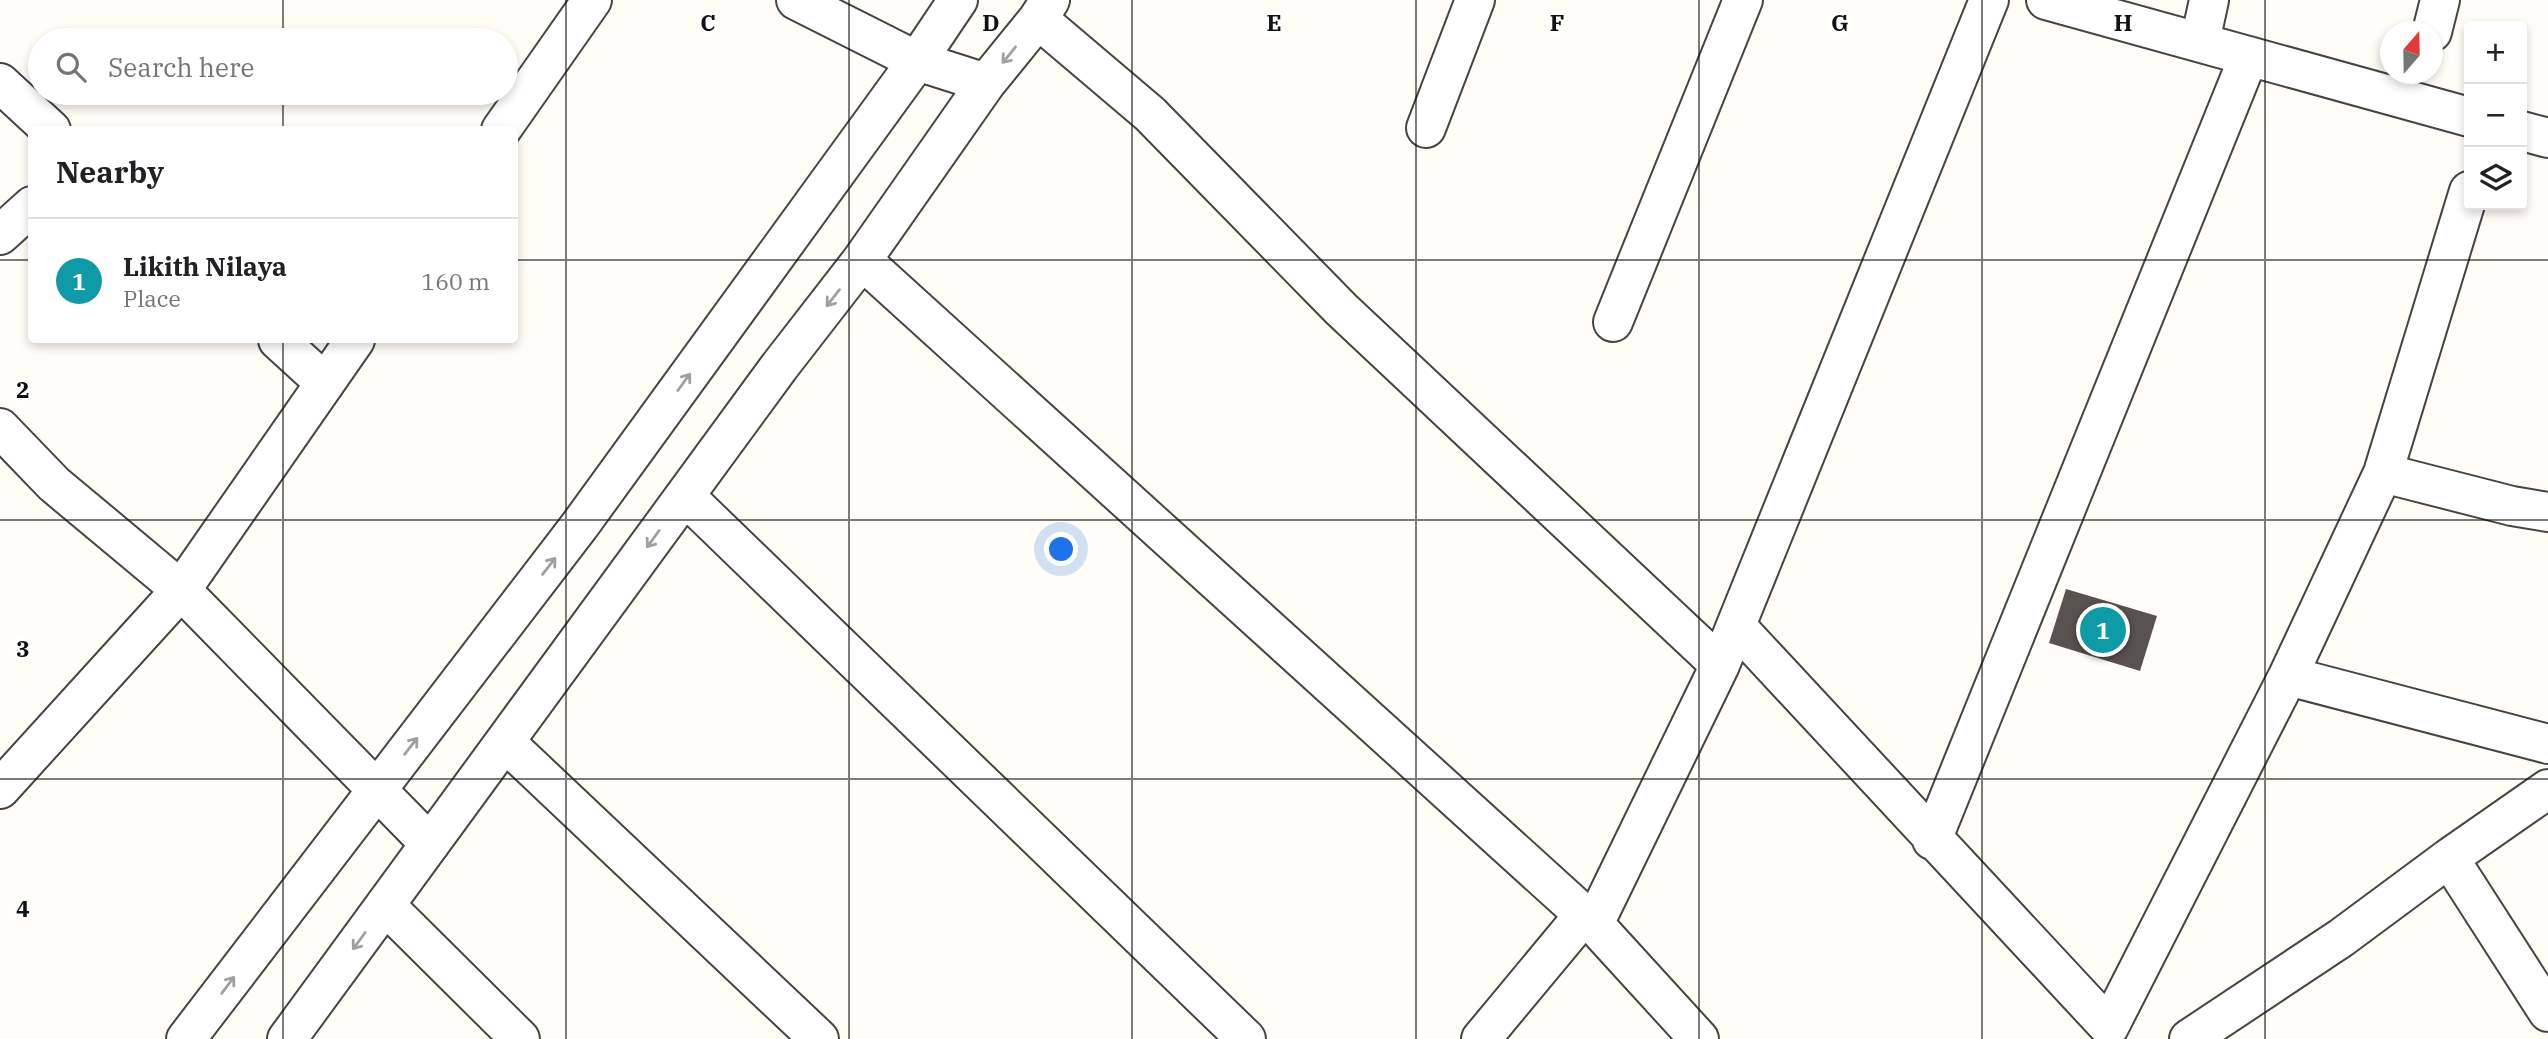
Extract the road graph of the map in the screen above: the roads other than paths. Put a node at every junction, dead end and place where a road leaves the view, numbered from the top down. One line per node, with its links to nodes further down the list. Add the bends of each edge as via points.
1 (592, 0): 20 (street)
2 (796, 0): 14 (street)
3 (958, 0): 14 (street)
4 (1475, 0): 21 (street)
5 (1743, 0): 28 (street)
6 (1989, 0): 37 (street)
7 (2046, 0): 12 (street)
8 (2209, 0): 12 (street)
9 (2440, 0): 11 (street)
10 (1044, 10): 16 (street, one-way to 16); 38 (street, via 1341,309)
11 (2435, 21)
12 (2200, 42): 13 (street)
13 (2249, 56): 17 (street); 45 (street)
14 (916, 61): 16 (street); 43 (street, one-way to 14, via 580,525)
15 (0, 83): 19 (street)
16 (986, 83): 27 (street)
17 (2417, 88): 18 (street)
18 (2464, 114)
19 (47, 126)
20 (504, 126)
21 (1426, 128)
22 (2527, 132): 23 (street)
23 (2548, 138)
24 (2464, 207): 33 (street)
25 (28, 210): 26 (street)
26 (0, 235)
27 (862, 260): 34 (street, one-way to 34); 49 (street)
28 (1613, 321)
29 (281, 343): 31 (street)
30 (353, 343): 31 (street)
31 (325, 383): 36 (street)
32 (0, 428): 36 (street, via 54,484)
33 (2383, 473): 35 (street); 39 (street)
34 (685, 496): 40 (street, one-way to 40); 56 (street)
35 (2548, 512)
36 (181, 590): 42 (street); 43 (street)
37 (1736, 626): 38 (street); 45 (street)
38 (1720, 665): 49 (street)
39 (2288, 676): 41 (street); 51 (street)
40 (505, 742): 46 (street); 55 (street)
41 (2548, 744)
42 (0, 789)
43 (378, 789): 46 (street); 52 (street, one-way to 43)
44 (2548, 789): 47 (street)
45 (1932, 840): 51 (street)
46 (430, 844): 48 (street)
47 (2449, 858): 50 (street); 59 (street, via 2341,938)
48 (385, 905): 53 (street, one-way to 53); 54 (street)
49 (1589, 920): 57 (street); 58 (street)
50 (2548, 1012)
51 (2106, 1033)
52 (186, 1039)
53 (287, 1039)
54 (520, 1039)
55 (819, 1039)
56 (1246, 1039)
57 (1481, 1039)
58 (1699, 1039)
59 (2189, 1039)

